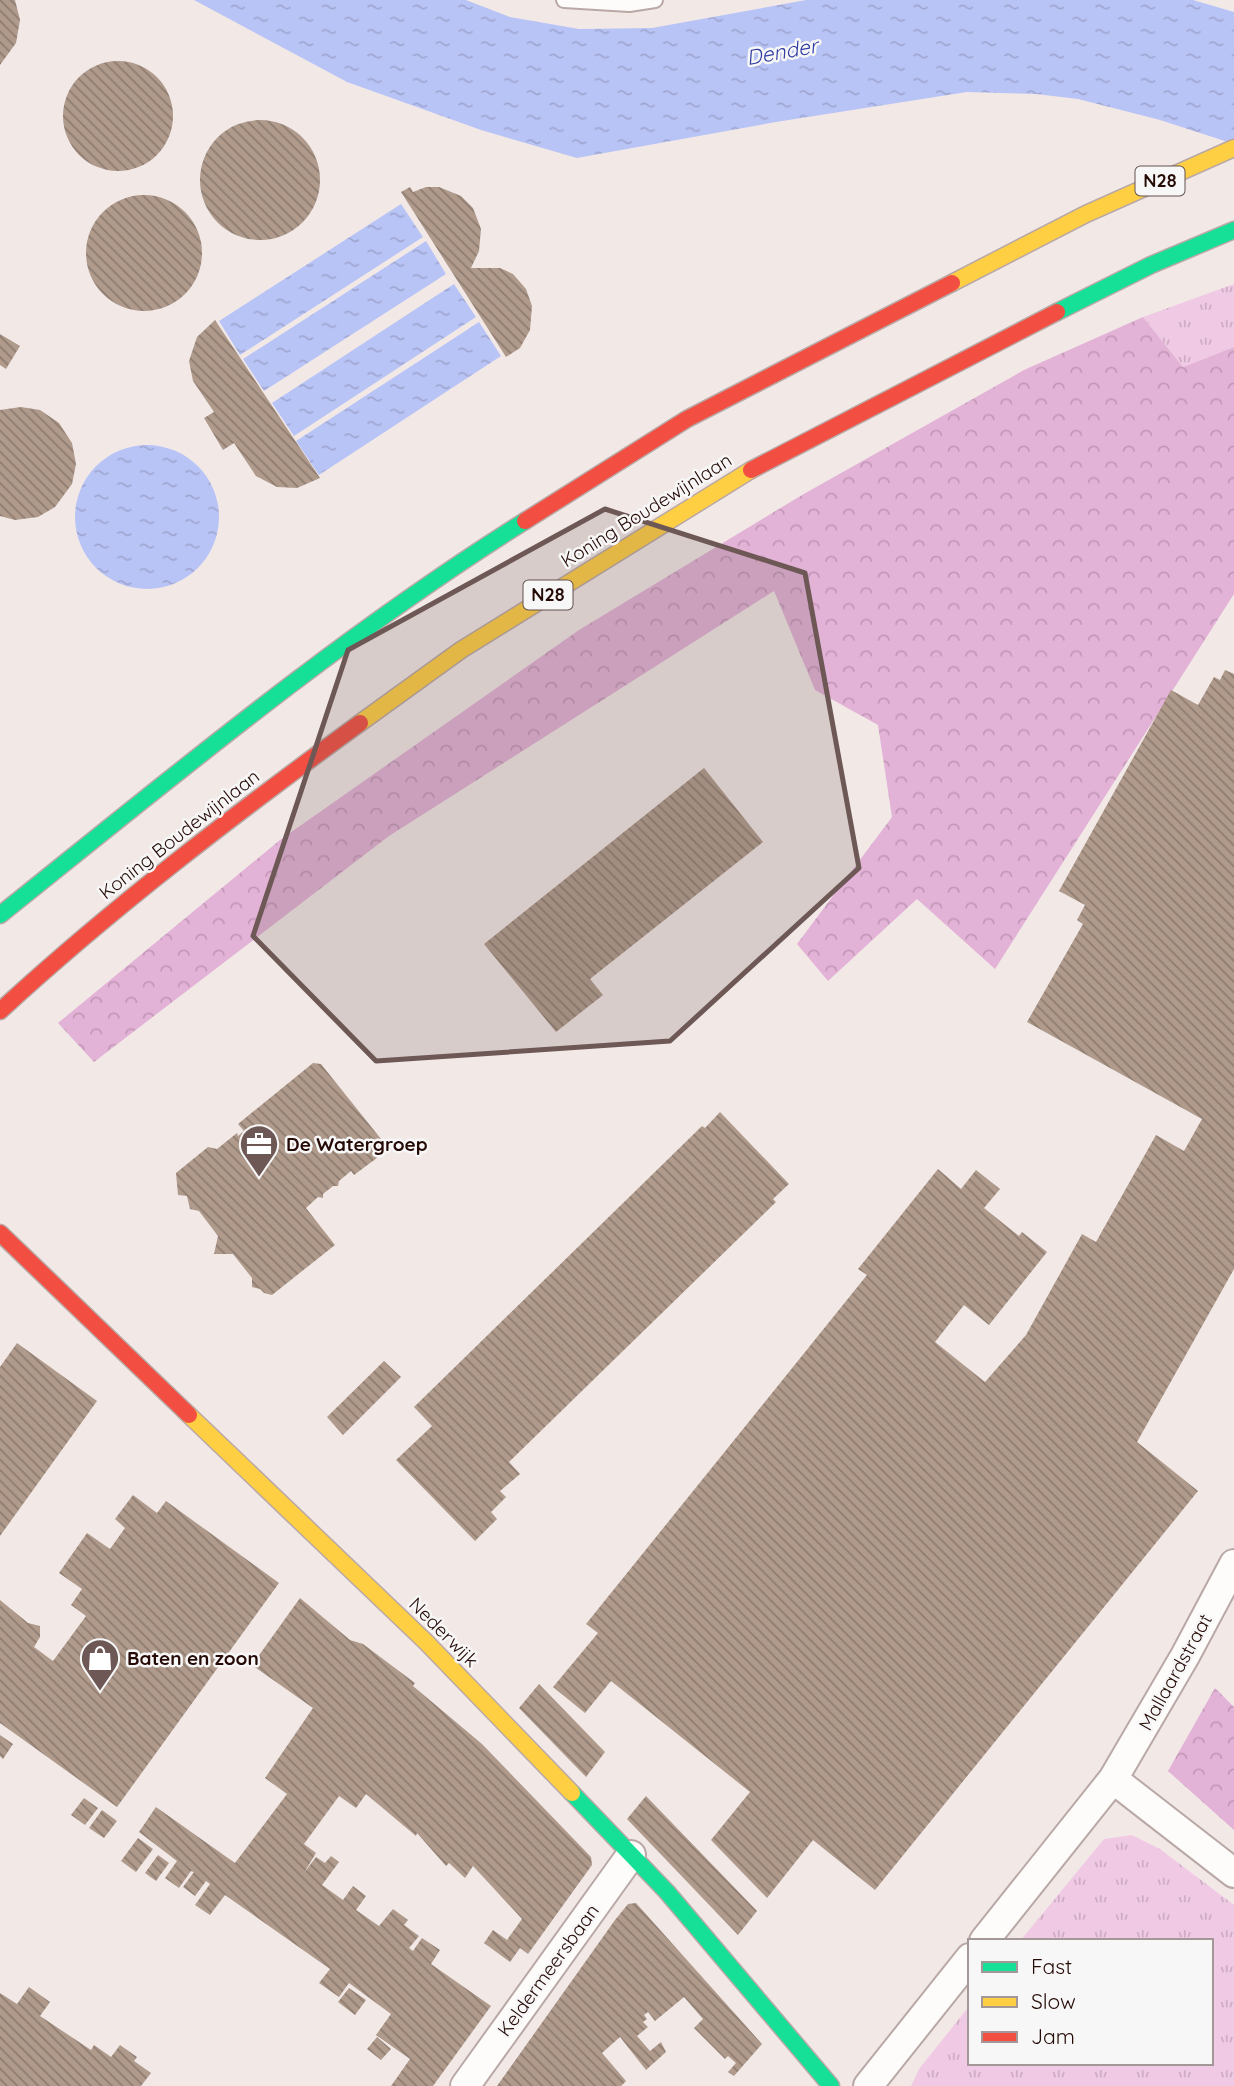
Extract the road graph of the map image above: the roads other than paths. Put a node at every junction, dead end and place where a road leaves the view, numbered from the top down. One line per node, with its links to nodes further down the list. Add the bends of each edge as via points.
1 (564, 0): 2 (lane, via 629,4)
2 (655, 0)
3 (1234, 148): 5 (main road, N28, via 1086,214 687,419 510,530 356,637)
4 (1234, 230): 6 (main road, Koning Boudewijnlaan / N28, via 1151,265 943,368 734,479 461,650 224,822 63,953)
5 (0, 915)
6 (0, 1011)
7 (3, 1242): 10 (main road, Nederwijk, via 426,1642)
8 (1234, 1564): 9 (street, Mallaardstraat)
9 (1113, 1779): 11 (street); 12 (street, Mallaardstraat)
10 (631, 1855): 14 (street, Keldermeersbaan); 15 (main road, Nederwijk)
11 (1234, 1874)
12 (986, 1939)
13 (968, 1961): 16 (street)
14 (465, 2086)
15 (831, 2086)
16 (868, 2086)

